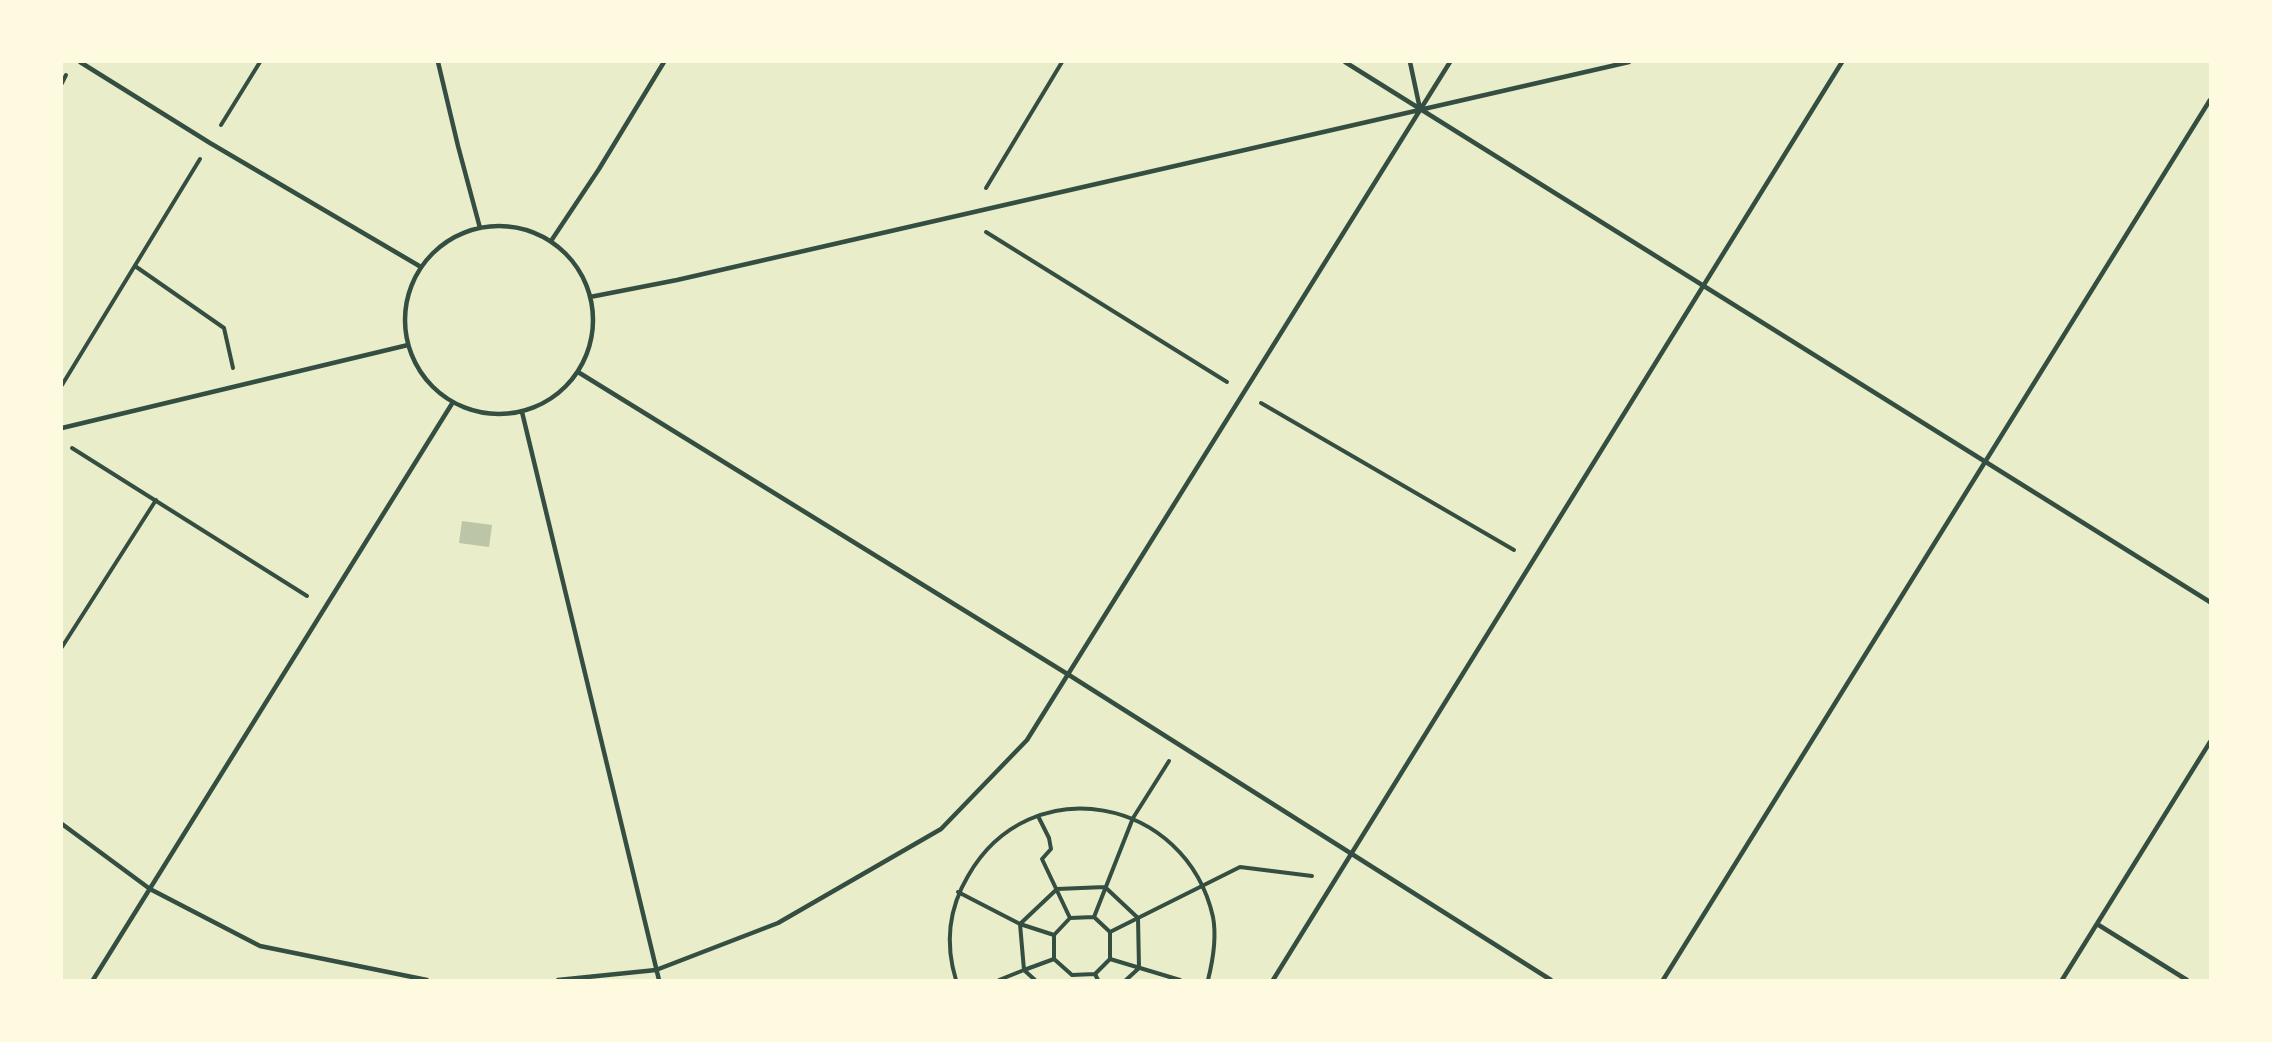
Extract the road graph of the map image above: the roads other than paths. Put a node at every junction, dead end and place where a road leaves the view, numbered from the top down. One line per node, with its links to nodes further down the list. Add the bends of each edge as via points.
1 (80, 62): 13 (lane)
2 (438, 62): 11 (lane)
3 (664, 62): 12 (lane)
4 (1345, 62): 10 (lane)
5 (1410, 62): 10 (lane)
6 (1450, 62): 10 (lane)
7 (1629, 62): 10 (lane)
8 (1842, 62): 14 (lane)
9 (2211, 100): 21 (lane)
10 (1420, 109): 14 (lane); 15 (lane); 23 (lane)
11 (480, 228): 12 (lane, via 529,230); 13 (lane, via 437,249)
12 (551, 241): 15 (lane, via 582,276)
13 (421, 267): 16 (lane, via 406,305)
14 (1704, 285): 21 (lane); 26 (lane)
15 (590, 297): 17 (lane, via 592,335)
16 (408, 345): 18 (lane, via 425,378); 20 (lane)
17 (578, 372): 19 (lane, via 554,397); 23 (lane)
18 (453, 402): 19 (lane, via 486,414); 27 (lane)
19 (522, 412): 29 (lane)
20 (62, 428)
21 (1987, 461): 22 (lane); 36 (lane)
22 (2211, 602)
23 (1069, 675): 26 (lane); 29 (lane, via 1027,740 940,828 778,923)
24 (2211, 742): 28 (lane)
25 (62, 824): 27 (lane)
26 (1352, 854): 34 (lane); 35 (lane)
27 (150, 889): 30 (lane); 31 (lane, via 260,946)
28 (2097, 924): 37 (lane); 38 (lane)
29 (657, 970): 32 (lane); 33 (lane)
30 (93, 981)
31 (427, 981)
32 (558, 981)
33 (659, 981)
34 (1273, 981)
35 (1551, 981)
36 (1663, 981)
37 (2062, 981)
38 (2187, 981)

